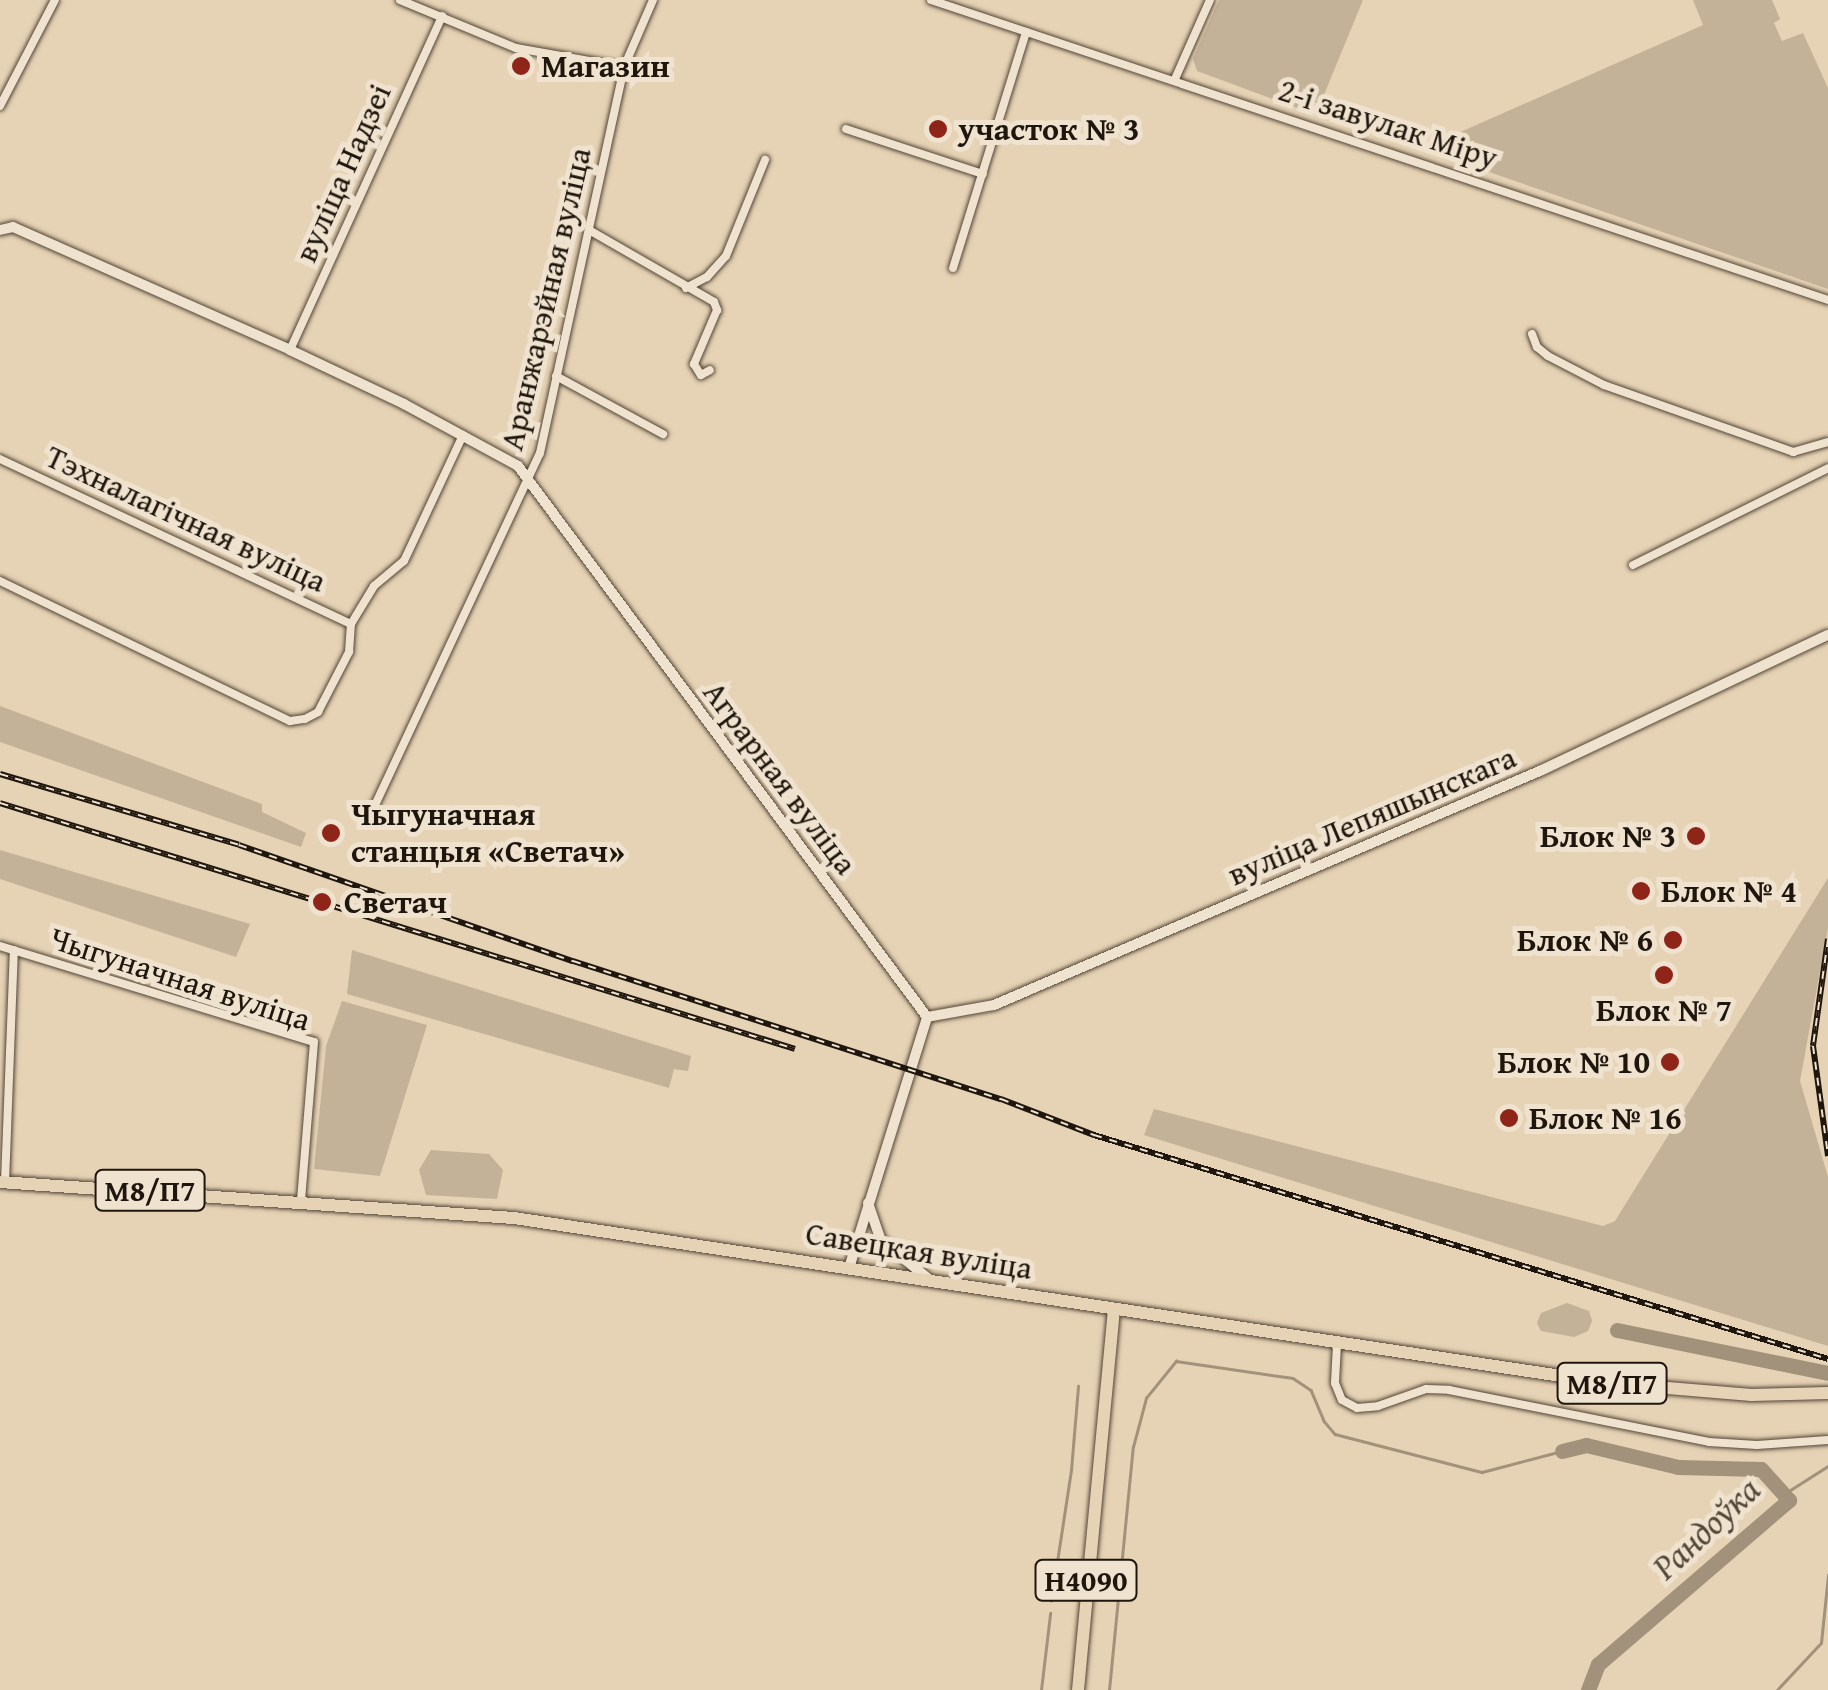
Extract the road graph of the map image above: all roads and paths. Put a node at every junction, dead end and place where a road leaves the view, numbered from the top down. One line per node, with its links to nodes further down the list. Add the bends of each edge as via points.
1 (55, 0): 12 (street)
2 (400, 0): 8 (street)
3 (653, 0): 10 (street, Аранжарэйная вуліца)
4 (932, 0): 7 (street, 2-і завулак Міру)
5 (967, 0): 7 (street)
6 (1210, 0): 11 (street)
7 (963, 11): 9 (street, 2-і завулак Міру)
8 (442, 16): 10 (street, via 516,48); 24 (street, вуліца Надзеі)
9 (1026, 32): 11 (street, 2-і завулак Міру); 15 (street)
10 (624, 68): 19 (street, Аранжарэйная вуліца)
11 (1175, 80): 22 (street, 2-і завулак Міру)
12 (0, 106)
13 (846, 129): 15 (street)
14 (765, 160): 21 (street, via 726,256)
15 (983, 174): 20 (street)
16 (0, 220): 17 (street)
17 (12, 227): 18 (street); 24 (street, Аграрная вуліца)
18 (0, 230)
19 (589, 230): 21 (street); 26 (street, Аранжарэйная вуліца)
20 (953, 268)
21 (686, 288): 25 (street, via 717,310 694,364 701,375)
22 (1828, 300)
23 (1532, 334): 29 (street, via 1548,356 1604,385 1793,452)
24 (290, 350): 28 (street, Аграрная вуліца)
25 (710, 370)
26 (556, 376): 27 (street); 32 (street, Аранжарэйная вуліца)
27 (663, 434)
28 (464, 435): 32 (street, Аграрная вуліца); 35 (street, via 404,561 374,586)
29 (1828, 442)
30 (0, 459): 35 (street, Тэхналагічная вуліца)
31 (1828, 468): 33 (street)
32 (529, 476): 37 (street, Аранжарэйная вуліца); 40 (street, Аграрная вуліца)
33 (1633, 565)
34 (0, 582): 35 (street, via 290,721 318,712 349,652)
35 (351, 624)
36 (1828, 636): 40 (street, вуліца Лепяшынскага, via 1542,770 994,1005)
37 (368, 820)
38 (0, 946): 39 (street, Чыгуначная вуліца)
39 (14, 950): 41 (street); 43 (street, Чыгуначная вуліца, via 314,1042)
40 (927, 1017): 42 (street)
41 (2, 1182): 43 (main road, Савецкая вуліца / М8/П7)
42 (867, 1198): 44 (street); 45 (street, via 881,1240)
43 (301, 1200): 44 (main road, Савецкая вуліца / М8/П7, via 549,1222)
44 (849, 1268): 45 (main road, Савецкая вуліца / М8/П7)
45 (931, 1280): 46 (main road, Савецкая вуліца / М8/П7)
46 (1114, 1310): 47 (main road, Савецкая вуліца / М8/П7); 50 (main road, Н4090)
47 (1337, 1344): 48 (main road, Савецкая вуліца / М8/П7, via 1608,1383 1751,1395); 49 (street, via 1334,1383 1342,1400 1357,1408 1426,1389 1449,1390 1709,1442)
48 (1828, 1393)
49 (1828, 1440)
50 (1078, 1690)

